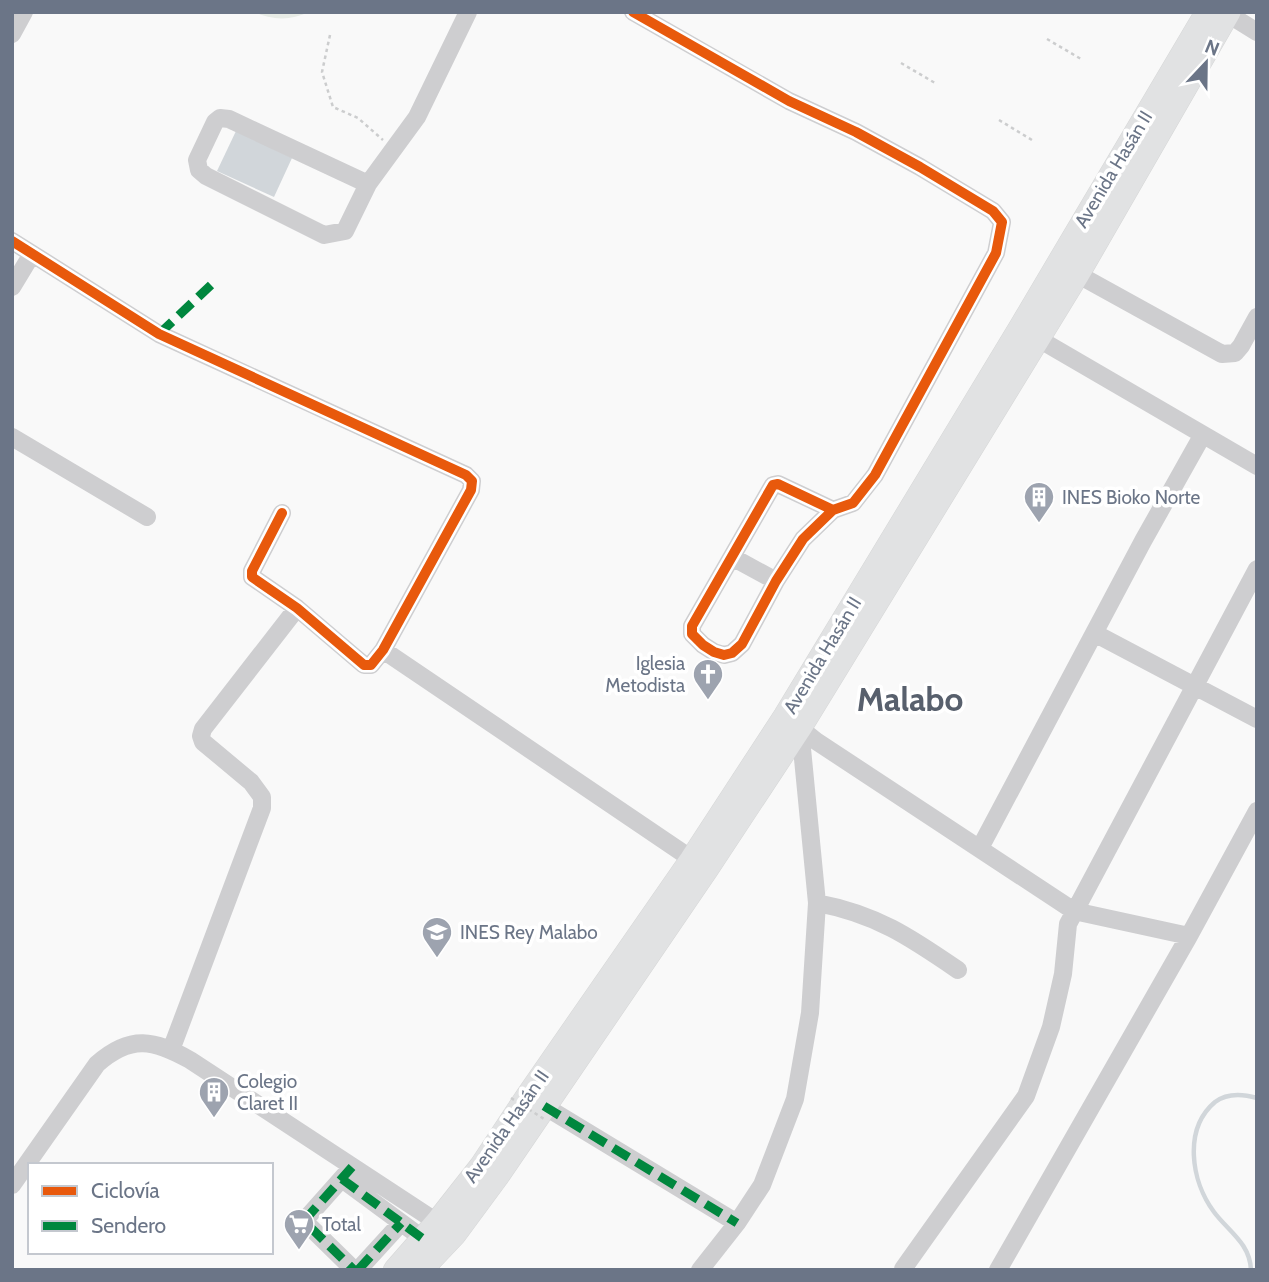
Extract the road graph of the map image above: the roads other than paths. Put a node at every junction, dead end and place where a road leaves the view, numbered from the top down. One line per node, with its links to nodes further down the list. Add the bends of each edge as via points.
1 (24, 12): 6 (street)
2 (468, 12): 7 (street, via 425,103)
3 (633, 12): 18 (street, via 789,101 920,167 993,211 1002,222 996,253 875,475 853,503)
4 (1221, 13): 5 (street); 10 (main road, Avenida Hasán II); 11 (main road, Avenida Hasán II)
5 (1257, 32)
6 (12, 34)
7 (368, 184): 7 (street, via 345,230 324,235 206,176 197,160 215,122 229,119)
8 (12, 241): 9 (street)
9 (32, 254): 12 (street); 26 (street, via 159,334 466,474 472,481 471,490)
10 (1057, 263): 11 (street); 29 (main road, Avenida Hasán II)
11 (1078, 274): 13 (street, via 1222,354 1235,353); 14 (main road, Avenida Hasán II)
12 (12, 287)
13 (1257, 317)
14 (1037, 338): 15 (street); 29 (main road, Avenida Hasán II, via 931,515)
15 (1202, 436): 17 (street); 25 (street)
16 (15, 445): 20 (street)
17 (1257, 466)
18 (833, 510): 21 (street, via 773,485); 23 (street, via 803,539)
19 (282, 513): 24 (street, via 252,577)
20 (147, 517)
21 (732, 557): 23 (street); 23 (street, via 692,626 692,634 714,652 732,653 742,644)
22 (1257, 569): 27 (street)
23 (776, 581)
24 (297, 608): 26 (street, via 364,665 371,665); 37 (street, via 201,736 251,782 262,797 262,808)
25 (1096, 634): 27 (street); 31 (street)
26 (383, 650): 32 (street)
27 (1193, 685): 28 (street); 34 (street)
28 (1257, 719)
29 (792, 722): 31 (street); 32 (main road, Avenida Hasán II); 33 (street)
30 (1257, 811): 35 (street)
31 (980, 848): 34 (street)
32 (699, 864): 38 (main road, Avenida Hasán II); 43 (main road, Avenida Hasán II, via 542,1073)
33 (817, 903): 36 (street, via 888,925); 42 (street, via 810,1013 795,1099 762,1185)
34 (1074, 911): 35 (street); 44 (street, via 1051,1027 1026,1096)
35 (1189, 936): 49 (street)
36 (958, 970)
37 (171, 1050): 39 (street); 40 (street, via 137,1043 108,1055)
38 (544, 1112): 42 (street); 43 (main road, Avenida Hasán II)
39 (347, 1173): 41 (street); 43 (street); 45 (street, via 304,1221)
40 (12, 1185)
41 (401, 1223): 43 (street); 45 (street)
42 (737, 1223): 48 (street)
43 (438, 1231): 46 (main road, Avenida Hasán II); 47 (main road, Avenida Hasán II)
44 (903, 1269)
45 (356, 1270)
46 (395, 1270)
47 (421, 1270)
48 (701, 1270)
49 (998, 1270)

